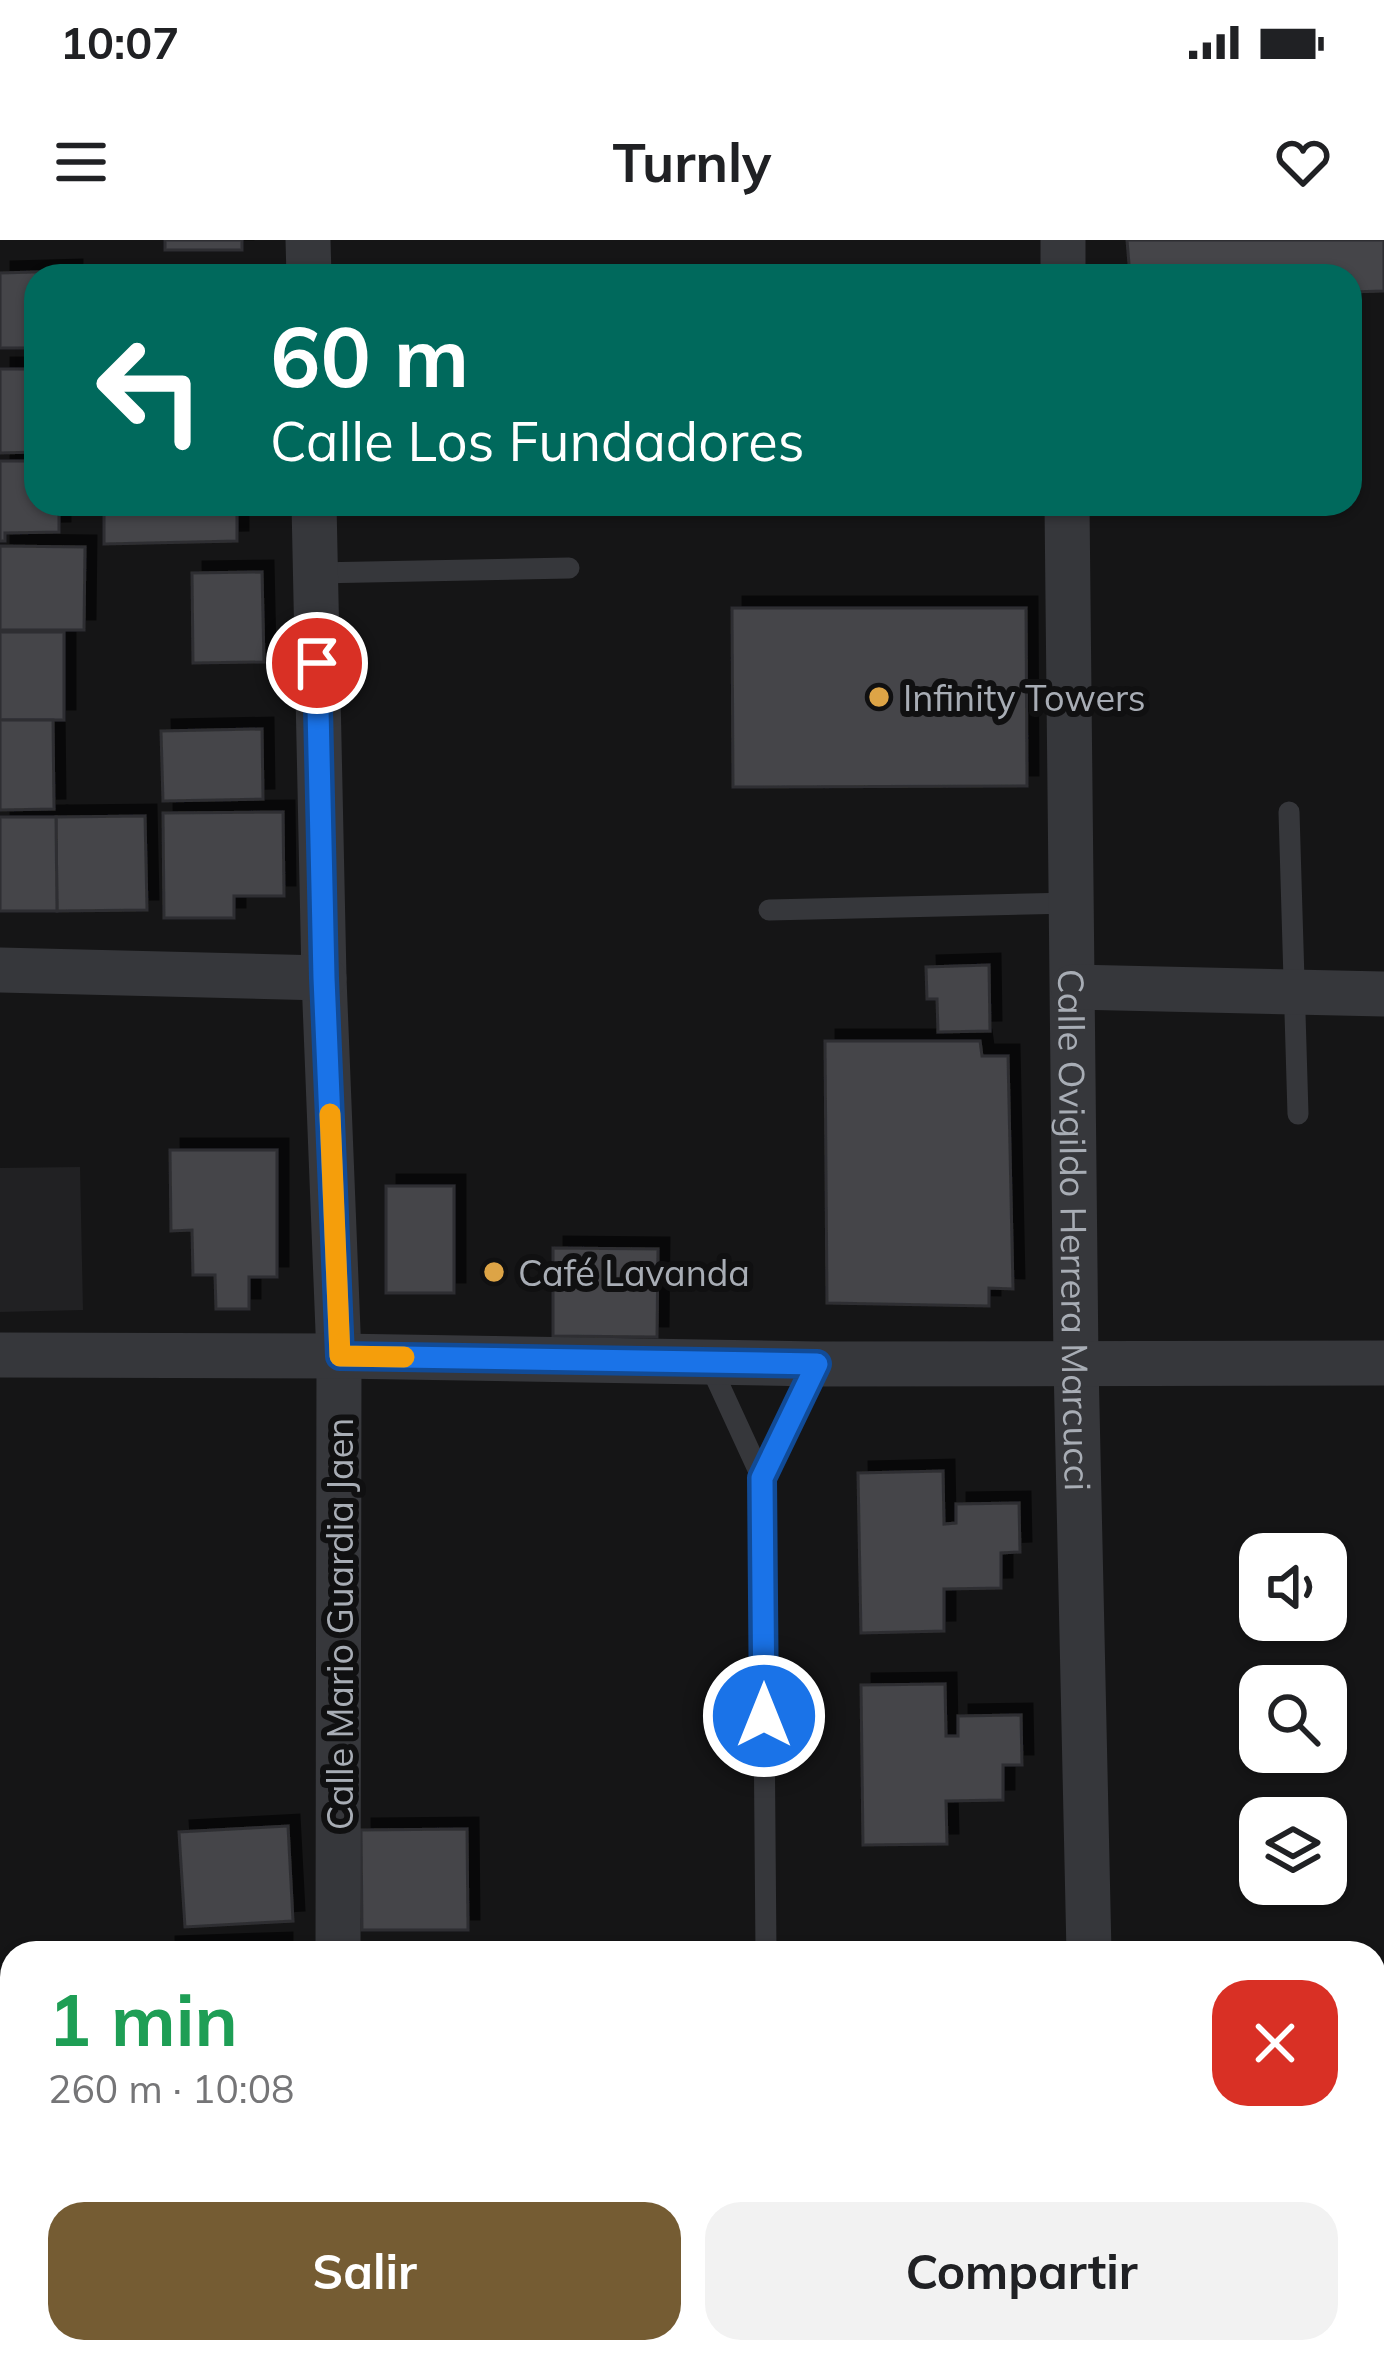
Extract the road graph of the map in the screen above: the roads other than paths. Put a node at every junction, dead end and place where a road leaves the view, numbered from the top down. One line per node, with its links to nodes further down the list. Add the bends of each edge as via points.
1 (314, 516): 4 (street, Calle Mario Guardia Jaen)
2 (1066, 516): 6 (street, Calle Ovigildo Herrera Marcucci)
3 (569, 568): 4 (lane)
4 (315, 573): 9 (street, Calle Mario Guardia Jaen)
5 (1289, 812): 11 (lane)
6 (1072, 903): 7 (lane); 10 (street, Calle Ovigildo Herrera Marcucci)
7 (769, 910)
8 (0, 970): 9 (street)
9 (324, 978): 15 (street, Calle Mario Guardia Jaen)
10 (1073, 987): 11 (street); 17 (street, Calle Ovigildo Herrera Marcucci)
11 (1292, 992): 12 (street); 13 (lane)
12 (1384, 994)
13 (1298, 1114)
14 (0, 1355): 15 (street)
15 (340, 1356): 16 (street); 21 (street, Calle Mario Guardia Jaen)
16 (709, 1363): 19 (street); 20 (lane)
17 (1076, 1363): 18 (street); 19 (street); 23 (street, Calle Ovigildo Herrera Marcucci)
18 (1384, 1363)
19 (817, 1364): 20 (lane)
20 (762, 1478): 22 (lane)
21 (338, 1941)
22 (766, 1941)
23 (1089, 1941)

